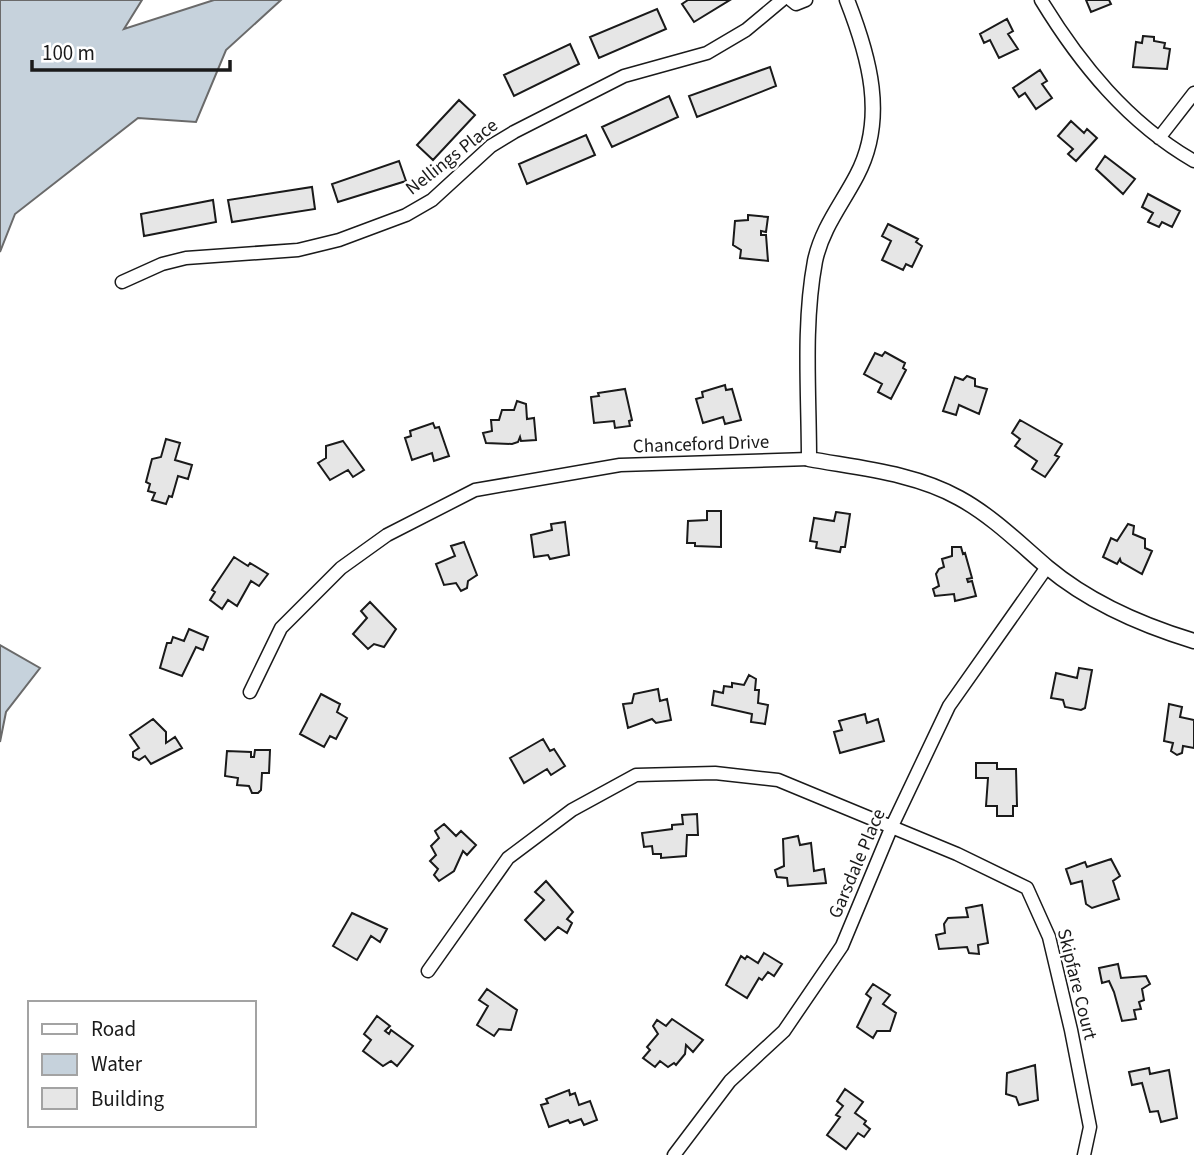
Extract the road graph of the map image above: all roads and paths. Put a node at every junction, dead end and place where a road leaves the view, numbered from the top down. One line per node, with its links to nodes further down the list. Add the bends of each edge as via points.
1 (782, 0): 9 (street, Nellings Place, via 747,30 707,53 624,76 514,132 491,146 432,200 406,215 298,250 186,258)
2 (791, 0): 3 (street, via 796,4)
3 (806, 0)
4 (847, 0): 10 (street, via 869,61 874,91 872,133 858,174 830,219 815,265 809,314)
5 (1041, 0): 7 (street, via 1098,80)
6 (1194, 93): 7 (street)
7 (1159, 138): 8 (street)
8 (1194, 161)
9 (122, 282)
10 (809, 459): 11 (street, Chanceford Drive, via 888,474 960,498 1015,537); 13 (street, Chanceford Drive, via 620,465 475,490 387,535 341,568 281,628)
11 (1047, 567): 12 (street, Chanceford Drive, via 1082,594 1119,613); 14 (street, Garsdale Place, via 949,706)
12 (1194, 641)
13 (250, 692)
14 (892, 826): 15 (street, Skipfare Court, via 778,780 715,773 636,775 572,810 508,858); 16 (street, Garsdale Place, via 842,946 784,1031 730,1081); 17 (street, Skipfare Court, via 1027,888 1049,937 1071,1030 1090,1127)
15 (428, 971)
16 (674, 1155)
17 (1084, 1155)

